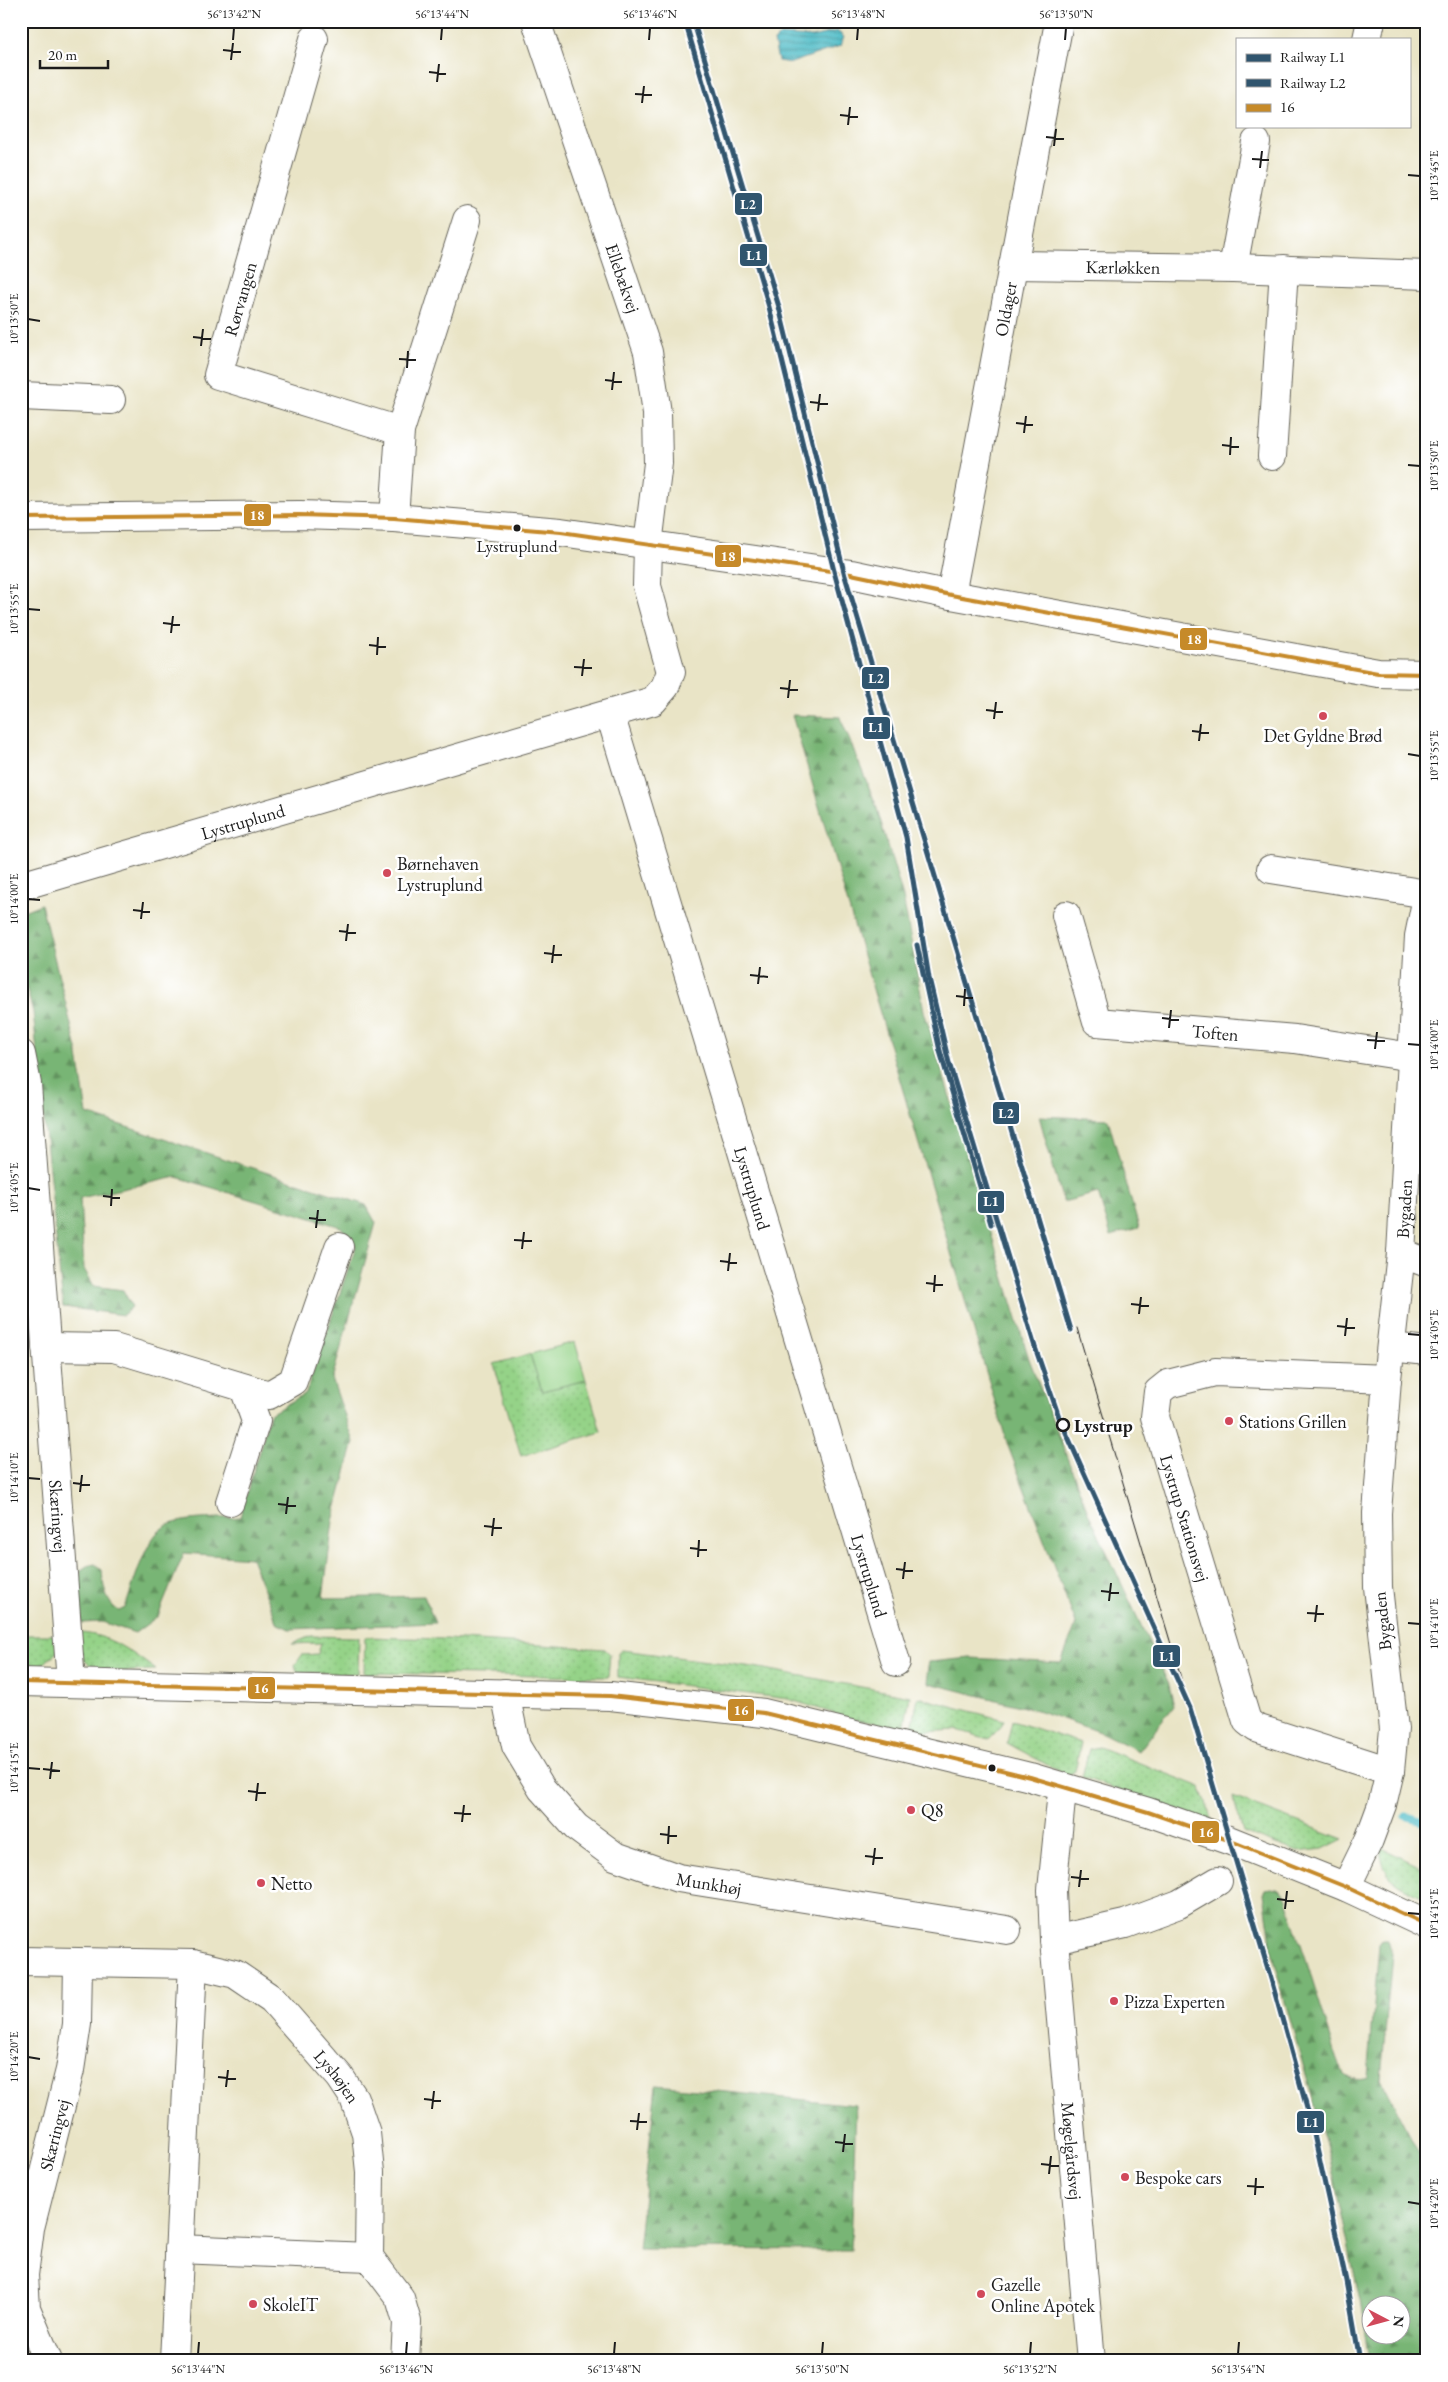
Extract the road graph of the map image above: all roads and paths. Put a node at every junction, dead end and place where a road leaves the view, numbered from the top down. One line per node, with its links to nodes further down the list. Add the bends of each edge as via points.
1 (536, 21): 18 (street, Ellebækvej, via 648,352 657,413 658,463)
2 (1371, 21): 4 (street)
3 (1059, 22): 8 (street, Oldager)
4 (1367, 38)
5 (314, 39): 14 (street, Rørvangen, via 218,375)
6 (1256, 142): 9 (street)
7 (467, 220): 14 (street)
8 (1013, 265): 9 (street, Kærløkken); 19 (street, Oldager)
9 (1233, 268): 10 (street, Kærløkken)
10 (1284, 269): 11 (street, Kærløkken); 15 (street)
11 (1427, 275)
12 (21, 396): 13 (street)
13 (111, 400)
14 (400, 432): 17 (street)
15 (1272, 456)
16 (21, 518): 17 (street, via 300,515)
17 (394, 518): 18 (street, via 560,532)
18 (648, 545): 19 (street, via 851,574); 21 (street, Lystruplund, via 647,586 671,672 665,687 653,701)
19 (951, 595): 20 (street, via 1378,673)
20 (1427, 674)
21 (610, 714): 23 (street, Lystruplund); 38 (street, Lystruplund)
22 (1271, 869): 24 (street, Bygaden)
23 (21, 886)
24 (1427, 896): 27 (street, Bygaden, via 1419,936)
25 (1066, 915): 27 (street, Toften, via 1097,1022 1295,1040)
26 (21, 1054): 28 (street, Skæringvej, via 27,1084)
27 (1412, 1057): 30 (street, Bygaden)
28 (29, 1207): 32 (street, Skæringvej)
29 (339, 1247): 36 (street, via 293,1382 269,1395)
30 (1401, 1253): 31 (street, Bygaden); 33 (street, Bygaden)
31 (1427, 1263)
32 (46, 1347): 36 (street, via 114,1348); 40 (street, Skæringvej)
33 (1391, 1347): 34 (street); 35 (street, Bygaden)
34 (1427, 1351)
35 (1387, 1379): 42 (street, Bygaden, via 1377,1512 1378,1578 1394,1729); 42 (street, Lystrup Stationsvej, via 1216,1372 1168,1384 1158,1392 1155,1417 1247,1721 1256,1728)
36 (244, 1388): 37 (street, via 256,1421)
37 (230, 1502)
38 (896, 1662)
39 (21, 1682): 40 (street)
40 (71, 1684): 41 (street)
41 (505, 1693): 43 (street, via 610,1696 764,1713 1030,1776); 47 (street, Munkhøj, via 516,1746 542,1789 576,1827 615,1856 678,1878)
42 (1390, 1771): 45 (street, Bygaden, via 1379,1814)
43 (1066, 1788): 45 (street, via 1157,1815); 48 (street, Møgelgårdsvej, via 1061,1801 1052,1890)
44 (1218, 1881): 48 (street, via 1179,1904 1134,1921)
45 (1346, 1887): 46 (street)
46 (1427, 1925)
47 (1007, 1930)
48 (1054, 1940): 57 (street, Møgelgårdsvej)
49 (21, 1961): 50 (street, Lyshøjen)
50 (78, 1963): 51 (street, Lyshøjen); 54 (street, Skæringvej, via 77,2024 70,2070 30,2228 24,2275 26,2308)
51 (193, 1964): 52 (street); 53 (street, Lyshøjen, via 235,1974 272,1999 340,2077 354,2098 366,2133 370,2172)
52 (180, 2249): 53 (street); 55 (street)
53 (369, 2257): 56 (street, via 400,2298 407,2322)
54 (48, 2361)
55 (174, 2361)
56 (405, 2361)
57 (1091, 2361)

